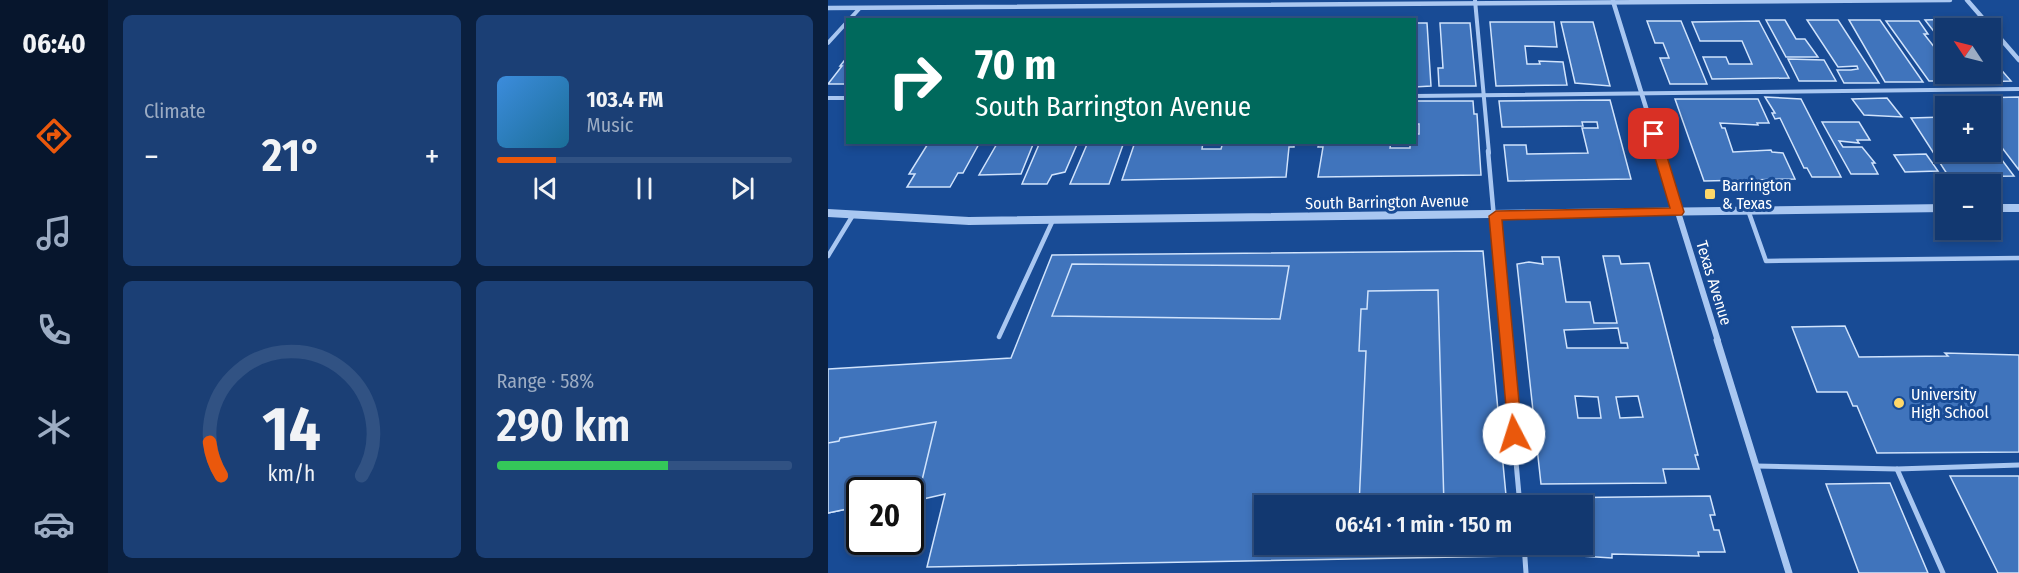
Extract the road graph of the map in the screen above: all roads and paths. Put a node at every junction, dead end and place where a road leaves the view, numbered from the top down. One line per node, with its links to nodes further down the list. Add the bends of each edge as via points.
1 (1112, 0): 6 (lane)
2 (1950, 0): 5 (street)
3 (1967, 0): 14 (street)
4 (1475, 2): 5 (street); 6 (street); 17 (lane)
5 (1614, 2): 16 (street, Texas Avenue)
6 (1109, 7): 8 (street)
7 (828, 8): 8 (street)
8 (859, 9): 9 (lane)
9 (850, 18)
10 (846, 22): 12 (lane)
11 (828, 37): 12 (lane)
12 (833, 37): 13 (lane)
13 (828, 43)
14 (2019, 60)
15 (2019, 89): 16 (lane)
16 (1642, 94): 17 (lane); 25 (street, Texas Avenue)
17 (1486, 95): 18 (lane); 28 (lane)
18 (1416, 96)
19 (828, 98): 20 (lane)
20 (846, 98)
21 (1935, 208): 24 (street, South Barrington Avenue)
22 (2001, 208): 23 (street)
23 (2019, 208)
24 (1748, 210): 25 (street, South Barrington Avenue); 31 (lane, via 1766,261)
25 (1678, 212): 28 (street, South Barrington Avenue); 34 (street, Texas Avenue)
26 (828, 213): 27 (street, South Barrington Avenue)
27 (853, 215): 29 (street, South Barrington Avenue, via 969,221); 30 (lane)
28 (1496, 216): 29 (street, South Barrington Avenue); 36 (lane)
29 (1053, 220): 32 (lane)
30 (828, 256)
31 (2019, 258)
32 (999, 337)
33 (2019, 465): 35 (lane)
34 (1756, 466): 35 (lane); 39 (street, Texas Avenue)
35 (1897, 469): 40 (lane)
36 (1519, 495)
37 (1525, 555): 38 (lane)
38 (1526, 573)
39 (1789, 573)
40 (1942, 573)

